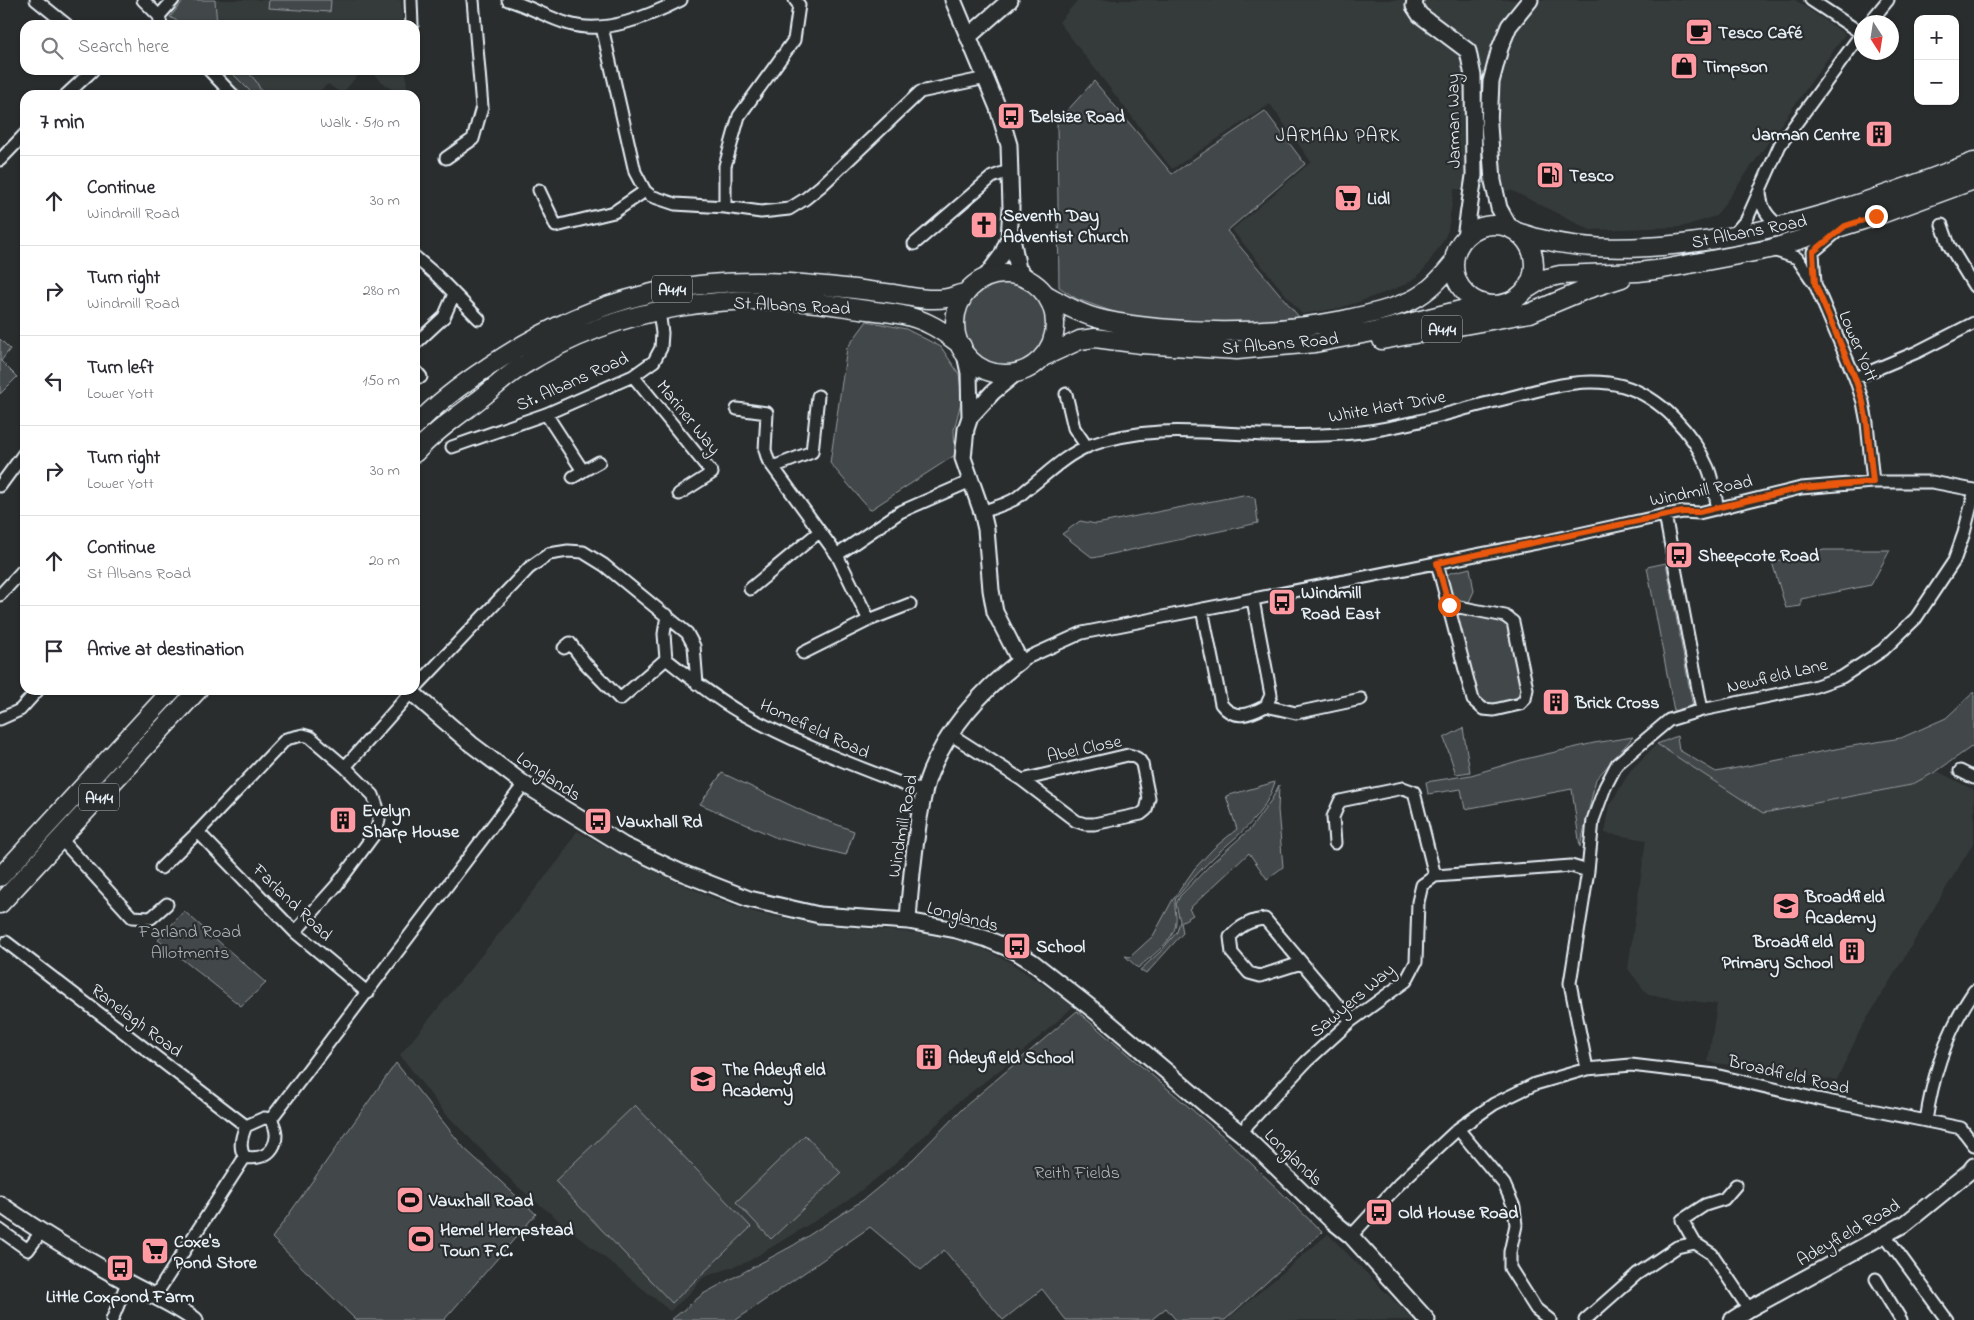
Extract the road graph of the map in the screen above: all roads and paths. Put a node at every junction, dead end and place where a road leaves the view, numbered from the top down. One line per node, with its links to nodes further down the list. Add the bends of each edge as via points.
1 (36, 0): 16 (street)
2 (143, 0): 17 (street)
3 (173, 0): 17 (street)
4 (411, 0): 18 (street)
5 (473, 0): 29 (street, via 482,107 473,139)
6 (508, 0): 19 (street, via 570,24)
7 (681, 0): 19 (street, via 660,10)
8 (795, 0): 37 (street, via 798,5 794,40 739,116 725,166)
9 (953, 0): 21 (street)
10 (1010, 0): 21 (street)
11 (1415, 0): 44 (street, Jarman Way, via 1414,6 1420,14 1468,51 1470,60 1474,176)
12 (1530, 0): 42 (street, Jarman Way, via 1509,26 1491,82 1489,125 1493,181 1499,208)
13 (1811, 0): 20 (street)
14 (1888, 0): 15 (street)
15 (1876, 15)
16 (61, 20)
17 (160, 20)
18 (412, 20)
19 (602, 27): 36 (street, via 634,172)
20 (1854, 28)
21 (968, 37): 25 (street)
22 (1854, 43): 34 (street, via 1780,146)
23 (88, 75): 26 (street)
24 (214, 75): 27 (street)
25 (986, 78): 32 (street, via 1009,145); 37 (street, via 920,92 821,186 789,209 761,212)
26 (72, 90)
27 (228, 90)
28 (20, 139): 30 (street)
29 (446, 158)
30 (0, 160)
31 (1974, 162): 41 (main road, St Albans Road, via 1902,190)
32 (1011, 170): 40 (street); 45 (street, via 992,177)
33 (1974, 180): 38 (main road, St Albans Road / A414)
34 (1760, 188): 41 (street, via 1763,207); 43 (street, via 1747,220)
35 (539, 190): 36 (street, via 556,226 614,212)
36 (645, 191): 37 (street, via 675,204)
37 (725, 207)
38 (1845, 226): 46 (main road, St Albans Road / A414); 52 (street, Lower Yott, via 1813,252)
39 (1942, 226): 53 (street, via 1949,245)
40 (1010, 227): 50 (street, via 1002,255); 51 (street, via 1015,259)
41 (1781, 227): 43 (main road, St Albans Road)
42 (1514, 230): 43 (main road, St Albans Road, via 1548,242 1601,248 1666,246); 44 (main road, via 1498,225 1486,226); 54 (main road, via 1532,252 1533,277)
43 (1730, 237)
44 (1465, 238): 48 (main road, via 1457,249)
45 (914, 244)
46 (1770, 249): 49 (main road, St Albans Road / A414); 52 (street, Lower Yott, via 1797,258)
47 (420, 262): 56 (street)
48 (1454, 262): 57 (main road, St Albans Road / A414, via 1428,290 1390,309 1327,323 1250,332 1122,324 1088,316); 58 (main road, via 1458,284 1474,300)
49 (1638, 272): 54 (main road, St Albans Road / A414, via 1560,275 1543,279); 64 (main road, A414, via 1516,316 1338,347)
50 (985, 278): 51 (main road, via 1007,273); 55 (main road)
51 (1027, 278): 57 (main road)
52 (1815, 284): 68 (street, Lower Yott)
53 (1974, 286)
54 (1527, 288): 58 (main road, via 1513,301)
55 (965, 292): 63 (main road, via 955,323); 74 (main road, St Albans Road / A414, via 949,298 928,299 838,286 744,281 653,293 591,311 514,349 469,380)
56 (454, 294): 60 (street); 62 (street, via 444,317)
57 (1045, 294): 65 (main road, via 1056,326)
58 (1485, 304): 64 (main road, St Albans Road / A414, via 1315,343)
59 (659, 311): 63 (main road, St Albans Road / A414, via 744,300 828,304 919,319); 67 (street, St. Albans Road, via 660,348 654,361); 77 (main road, St Albans Road / A414, via 595,331 524,365)
60 (479, 319)
61 (1974, 322): 68 (street, via 1917,352)
62 (420, 339)
63 (963, 348): 66 (main road, via 983,368 1003,374); 73 (street, via 969,373)
64 (1237, 350): 65 (main road, St Albans Road / A414, via 1096,338 1080,340)
65 (1045, 356): 66 (main road, via 1035,365)
66 (1016, 373): 73 (street, via 1002,383)
67 (633, 376): 72 (street, St. Albans Road); 85 (street, Mariner Way, via 712,473)
68 (1855, 378): 82 (street, Lower Yott, via 1867,423)
69 (1066, 394): 76 (street, via 1074,428)
70 (818, 396): 80 (street, via 812,452)
71 (736, 409): 80 (street, via 767,413 765,450)
72 (546, 414): 75 (street, St. Albans Road); 79 (street, via 578,474)
73 (970, 418): 81 (street, via 964,458)
74 (420, 421)
75 (452, 447)
76 (1086, 447): 86 (street, White Hart Drive, via 1152,431 1265,435 1364,431 1559,385 1589,382 1624,386 1676,418 1709,470); 87 (street, White Hart Drive, via 1014,500)
77 (420, 448)
78 (20, 459): 83 (street)
79 (600, 462)
80 (773, 467): 89 (street)
81 (970, 481): 87 (street); 90 (street, via 900,512)
82 (1873, 482): 84 (street, Windmill Road, via 1932,482); 86 (street, Windmill Road, via 1801,488)
83 (0, 486)
84 (1974, 492): 114 (street, Newfield Lane, via 1954,562 1916,618 1883,650 1842,677 1813,687)
85 (679, 494)
86 (1718, 509): 88 (street, Windmill Road)
87 (982, 512): 104 (street, via 995,612)
88 (1666, 515): 91 (street, Windmill Road); 114 (street)
89 (819, 532): 90 (street); 93 (street)
90 (837, 555): 100 (street)
91 (1437, 563): 95 (street, Windmill Road); 97 (street)
92 (20, 573): 94 (street)
93 (750, 589)
94 (0, 595)
95 (1253, 600): 98 (street, Windmill Road); 113 (street, via 1271,694)
96 (910, 604): 100 (street)
97 (1449, 605): 97 (street, via 1473,700 1489,711 1520,704 1527,689 1513,622 1505,616)
98 (1202, 609): 104 (street, Windmill Road, via 1082,633); 113 (street, via 1221,704 1227,713 1240,716)
99 (666, 615): 103 (street); 105 (street, via 583,552 549,554 529,568); 106 (street, via 687,634 694,646)
100 (869, 620): 102 (street)
101 (564, 648): 103 (street, via 570,644 620,699)
102 (803, 653)
103 (666, 659): 106 (street, Homefield Road)
104 (1020, 661): 116 (street, Windmill Road, via 978,697)
105 (420, 682)
106 (697, 684): 122 (street, Homefield Road, via 739,712 783,735)
107 (34, 695): 115 (street, via 20,710)
108 (167, 695): 129 (main road, A414)
109 (193, 695): 124 (main road, A414)
110 (408, 695): 117 (street)
111 (417, 695): 121 (street, Longlands, via 471,744)
112 (1361, 700): 113 (street, via 1296,713)
113 (1266, 706)
114 (1702, 710): 127 (street, Newfield Lane, via 1669,720 1617,764 1604,787 1593,820)
115 (0, 719)
116 (950, 734): 120 (street, Abel Close); 122 (street, Windmill Road, via 929,774)
117 (345, 767): 123 (street, via 310,737 286,739); 133 (street, via 373,795 379,820 376,832 336,886)
118 (1960, 771): 119 (street)
119 (1974, 778)
120 (1022, 780): 120 (street, Abel Close, via 1076,821 1085,824 1141,814 1148,805 1141,761 1128,755)
121 (524, 784): 132 (street, Longlands, via 623,845 748,899 819,915); 137 (street)
122 (924, 792): 132 (street, Windmill Road, via 912,859)
123 (198, 832): 126 (street); 133 (street, Farland Road)
124 (61, 839): 130 (main road, A414); 131 (street, via 132,918 151,918)
125 (1335, 843): 128 (street, via 1332,817 1340,801 1403,788 1414,792)
126 (161, 868)
127 (1588, 870): 128 (street, via 1571,866); 139 (street, via 1570,983)
128 (1435, 876): 138 (street, Sawyers Way, via 1422,885 1418,902 1416,962 1406,980)
129 (0, 877)
130 (0, 904)
131 (167, 904)
132 (908, 921): 144 (street, Longlands, via 987,939 1031,961)
133 (295, 932): 137 (street, Farland Road)
134 (6, 942): 142 (street, Ranelagh Road)
135 (1301, 963): 135 (street, via 1265,919 1253,920 1230,937 1232,953 1249,973 1260,976); 138 (street)
136 (1974, 991): 141 (street, via 1940,1054)
137 (368, 993): 140 (street)
138 (1351, 1021): 144 (street, Sawyers Way, via 1306,1062)
139 (1587, 1069): 141 (street, Broadfield Road, via 1631,1065 1716,1075); 143 (street, Broadfield Road, via 1535,1084 1494,1104)
140 (271, 1119): 142 (street, via 256,1120); 146 (street, via 277,1138 273,1148 258,1157)
141 (1926, 1121): 145 (street, Broadfield Road, via 1962,1128)
142 (246, 1126): 146 (street, via 241,1147)
143 (1458, 1129): 153 (street, Broadfield Road, via 1399,1184); 163 (street, via 1504,1184 1514,1207 1516,1225 1510,1268 1536,1309)
144 (1242, 1134): 153 (street, Longlands)
145 (1974, 1145)
146 (245, 1157): 157 (street)
147 (1974, 1166): 152 (street, Adeyfield Road, via 1906,1222)
148 (1736, 1185): 154 (street, via 1724,1198 1704,1204 1682,1220)
149 (0, 1204): 151 (street)
150 (0, 1230): 151 (street, via 28,1250)
151 (41, 1232): 156 (street)
152 (1885, 1235): 158 (street, Adeyfield Road); 159 (street)
153 (1351, 1236): 162 (street, Longlands)
154 (1696, 1243): 158 (street, via 1712,1254); 164 (street, via 1677,1247 1637,1274)
155 (1876, 1279): 166 (street)
156 (127, 1283): 157 (street); 160 (street)
157 (155, 1296): 161 (street)
158 (1749, 1309): 165 (street, Adeyfield Road)
159 (1945, 1317): 167 (street)
160 (112, 1320)
161 (196, 1320)
162 (1428, 1320)
163 (1550, 1320)
164 (1585, 1320)
165 (1732, 1320)
166 (1901, 1320)
167 (1933, 1320)

